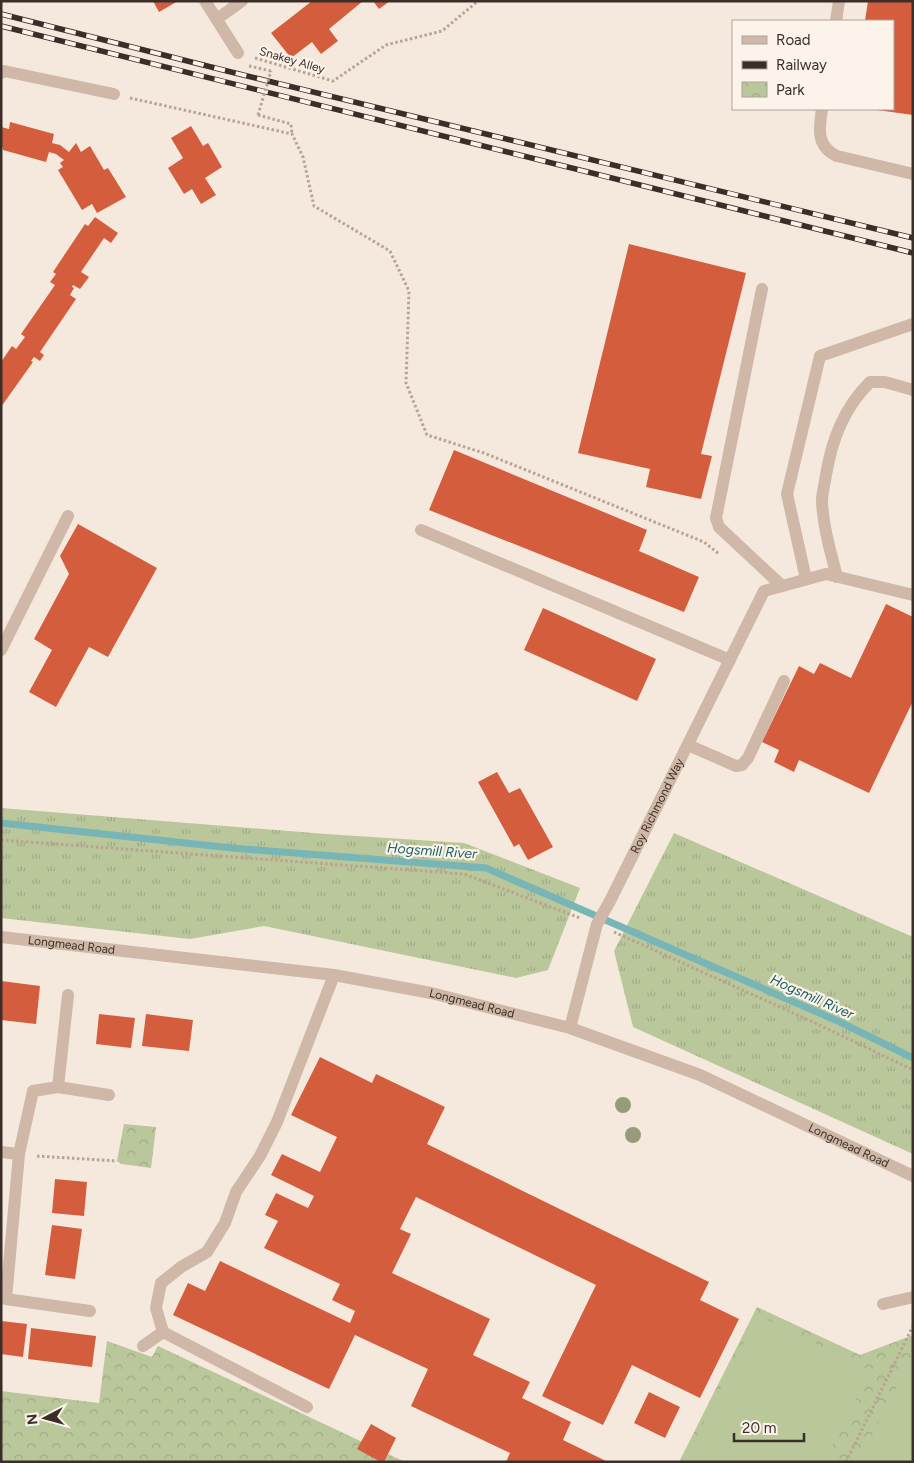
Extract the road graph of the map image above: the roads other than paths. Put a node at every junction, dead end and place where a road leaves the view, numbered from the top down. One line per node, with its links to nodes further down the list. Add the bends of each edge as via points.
1 (205, 1): 4 (street)
2 (242, 1): 4 (street)
3 (839, 1): 5 (street)
4 (218, 19): 6 (street)
5 (836, 20)
6 (238, 54)
7 (1, 73): 8 (street, via 4,71)
8 (114, 94)
9 (822, 110): 10 (street, via 820,140 828,152)
10 (913, 174)
11 (762, 289): 18 (street, via 716,518 719,527)
12 (913, 324): 17 (street, via 820,356 787,494)
13 (913, 390): 16 (street, via 885,382 870,382 854,398 840,423 830,454 822,501)
14 (68, 516): 20 (street)
15 (421, 530): 21 (street)
16 (837, 577): 17 (street, via 826,574); 19 (street)
17 (806, 579): 18 (street)
18 (782, 586): 21 (street, Roy Richmond Way, via 764,591)
19 (913, 595)
20 (1, 650)
21 (730, 660): 23 (street, Roy Richmond Way)
22 (784, 681): 23 (street, via 742,765 736,766)
23 (688, 744): 27 (street, Roy Richmond Way, via 597,924)
24 (1, 937): 25 (street, Longmead Road)
25 (334, 975): 27 (street, Longmead Road, via 431,992); 36 (street, via 277,1122 260,1156 236,1192 226,1223 206,1252 161,1283 156,1308)
26 (68, 995): 28 (street)
27 (570, 1028): 32 (street, Longmead Road, via 700,1075)
28 (58, 1087): 29 (street); 31 (street, via 33,1091)
29 (109, 1095)
30 (1, 1152): 31 (street)
31 (19, 1154): 35 (street, via 6,1299)
32 (913, 1176)
33 (913, 1296): 34 (street)
34 (883, 1304)
35 (90, 1311)
36 (163, 1332): 37 (street); 38 (street)
37 (143, 1346)
38 (307, 1407)

